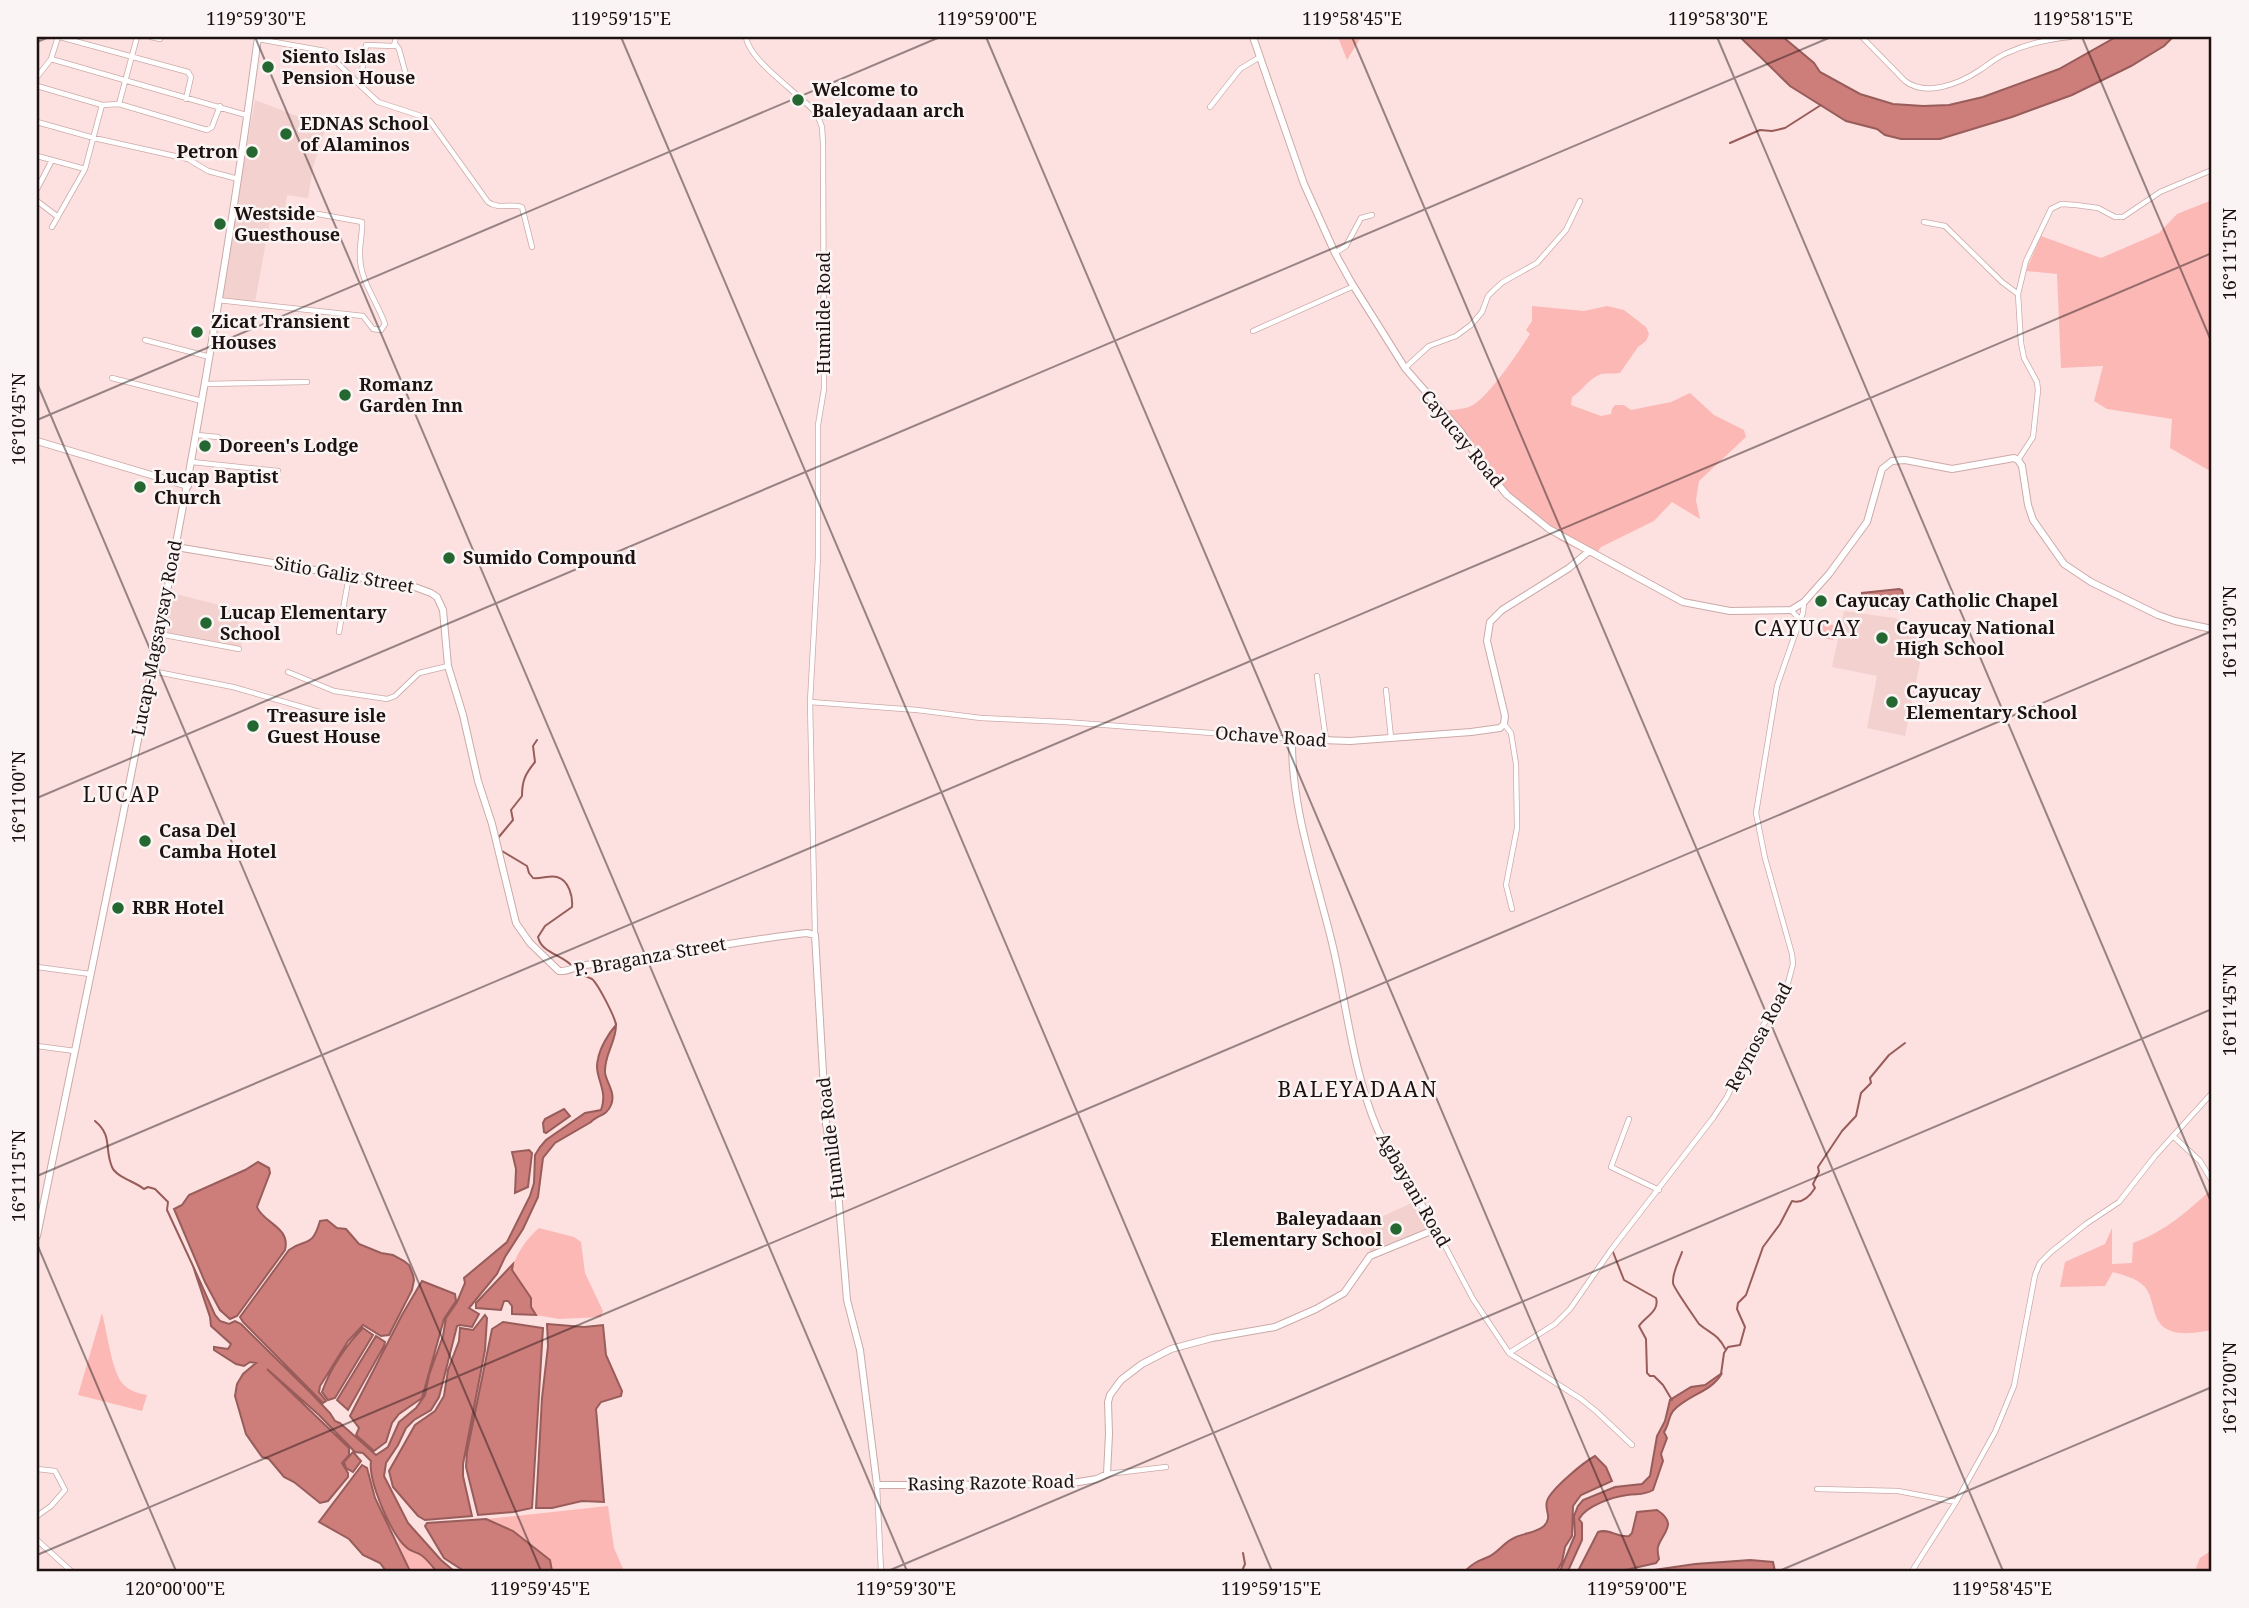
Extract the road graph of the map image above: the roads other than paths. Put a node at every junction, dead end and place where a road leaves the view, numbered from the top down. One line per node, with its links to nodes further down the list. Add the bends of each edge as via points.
1 (59, 37): 12 (street); 14 (street)
2 (138, 37): 12 (street)
3 (151, 37): 10 (street)
4 (396, 37): 11 (street)
5 (746, 37): 76 (street, Humilde Road, via 757,57 820,120 823,144 824,389 818,425 817,606)
6 (1253, 37): 13 (street, Cayucay Road)
7 (1862, 37): 8 (street, via 1905,81 1929,89 1971,75 2019,48)
8 (2070, 37)
9 (258, 38): 18 (street, via 325,51); 25 (street, Lucap-Magsaysay Road)
10 (160, 39)
11 (396, 45): 17 (street); 18 (street, via 366,45)
12 (132, 57): 16 (street); 20 (street, via 191,74)
13 (1261, 57): 24 (street, via 1240,69); 42 (street, Cayucay Road, via 1304,184)
14 (51, 59): 15 (street); 16 (street)
15 (37, 77)
16 (125, 81): 20 (street); 21 (street)
17 (408, 82)
18 (359, 85): 41 (street, via 378,102 429,121 488,202 522,207)
19 (37, 86): 22 (street)
20 (186, 99): 23 (street)
21 (119, 104): 22 (street); 23 (street, via 207,130)
22 (102, 105): 27 (street)
23 (220, 106): 25 (street)
24 (1210, 107)
25 (246, 114): 32 (street, Lucap-Magsaysay Road)
26 (37, 122): 27 (street)
27 (94, 138): 30 (street); 32 (street, via 188,159 208,171)
28 (37, 156): 29 (street)
29 (52, 160): 30 (street); 33 (street)
30 (85, 169): 38 (street)
31 (2212, 170): 44 (street, via 2160,192 2119,218 2093,207 2054,206 2026,261)
32 (238, 179): 45 (street, Lucap-Magsaysay Road)
33 (37, 189)
34 (37, 201): 38 (street)
35 (1580, 201): 49 (street, via 1566,230 1537,263 1488,296 1471,326 1429,346)
36 (318, 214): 45 (street, via 362,222 359,257 364,282 380,309 381,330 373,330 363,316)
37 (1372, 215): 42 (street, via 1361,218 1346,246)
38 (58, 217): 40 (street)
39 (1924, 222): 44 (street, via 1945,226)
40 (52, 227)
41 (532, 247)
42 (1335, 253): 43 (street, Cayucay Road)
43 (1354, 286): 46 (street); 49 (street, Cayucay Road)
44 (2018, 294): 57 (street, via 2024,358 2038,390 2033,438)
45 (218, 300): 48 (street, Lucap-Magsaysay Road)
46 (1253, 331)
47 (145, 340): 48 (street)
48 (210, 357): 52 (street, Lucap-Magsaysay Road)
49 (1405, 368): 62 (street, Cayucay Road, via 1461,432 1507,495 1549,529)
50 (112, 378): 53 (street)
51 (307, 382): 52 (street)
52 (205, 384): 53 (street, Lucap-Magsaysay Road)
53 (202, 401): 54 (street, Lucap-Magsaysay Road)
54 (197, 435): 56 (street, via 228,444); 58 (street, Lucap-Magsaysay Road)
55 (37, 441): 60 (street)
56 (287, 443)
57 (2018, 460): 64 (street, via 2006,458 1952,469 1897,460 1886,464 1867,522); 67 (street, via 2033,520 2064,564 2158,615)
58 (191, 462): 59 (street); 60 (street, Lucap-Magsaysay Road)
59 (278, 471)
60 (188, 486): 61 (street, Lucap-Magsaysay Road)
61 (176, 547): 63 (street, Sitio Galiz Street); 69 (street, Lucap-Magsaysay Road)
62 (1588, 552): 65 (street, Cayucay Road, via 1683,602 1730,611); 78 (street, via 1490,622 1487,641 1505,711)
63 (349, 576): 68 (street); 71 (street, Sitio Galiz Street, via 412,586 437,597 445,618)
64 (1804, 601): 65 (street); 66 (street, Reynosa Road)
65 (1791, 610): 66 (street)
66 (1800, 620): 93 (street, Reynosa Road, via 1777,686 1756,813 1789,938 1791,973 1721,1108)
67 (2212, 629)
68 (340, 632)
69 (158, 634): 70 (street); 72 (street, Lucap-Magsaysay Road)
70 (239, 649)
71 (447, 666): 73 (street, via 419,673 387,699 334,691); 82 (street, Sitio Galiz Street)
72 (151, 671): 77 (street, via 233,687); 86 (street, Lucap-Magsaysay Road)
73 (288, 673)
74 (1317, 676): 81 (street)
75 (1386, 690): 79 (street)
76 (810, 702): 80 (street, Ochave Road, via 981,719); 84 (street, Humilde Road)
77 (347, 720)
78 (1504, 724): 79 (street, Ochave Road, via 1490,730); 83 (street, via 1511,733 1516,764 1518,816 1506,884)
79 (1391, 738): 81 (street, Ochave Road)
80 (1292, 739): 81 (street, Ochave Road); 94 (street, Agbayani Road, via 1301,822 1363,1083 1378,1130)
81 (1326, 741)
82 (471, 750): 84 (street, P. Braganza Street, via 516,923 557,970 779,936)
83 (1512, 909)
84 (815, 935): 101 (street, Humilde Road, via 826,1125 838,1191 847,1300 860,1350)
85 (37, 967): 86 (street)
86 (90, 974): 88 (street, Lucap-Magsaysay Road)
87 (37, 1046): 88 (street)
88 (75, 1051): 95 (street, Lucap-Magsaysay Road)
89 (2212, 1093): 91 (street)
90 (1629, 1119): 93 (street, via 1611,1167)
91 (2173, 1136): 92 (street, via 2200,1161); 103 (street, via 2119,1202 2040,1262 2008,1404)
92 (2212, 1181)
93 (1659, 1190): 96 (street, Reynosa Road, via 1562,1318)
94 (1436, 1229): 96 (street, Agbayani Road); 100 (street, via 1370,1256 1344,1293 1324,1306 1275,1327 1171,1349 1142,1364 1110,1395)
95 (37, 1236)
96 (1509, 1353): 97 (street, Agbayani Road, via 1575,1395)
97 (1633, 1446)
98 (1166, 1467): 100 (street)
99 (37, 1469): 104 (street, via 55,1471 65,1488)
100 (1107, 1474): 101 (street, Rasing Razote Road, via 1057,1484)
101 (877, 1485): 107 (street, Humilde Road)
102 (1817, 1489): 103 (street, via 1898,1491)
103 (1956, 1502): 108 (street)
104 (37, 1516)
105 (37, 1540): 106 (street)
106 (71, 1571)
107 (881, 1571)
108 (1912, 1571)

